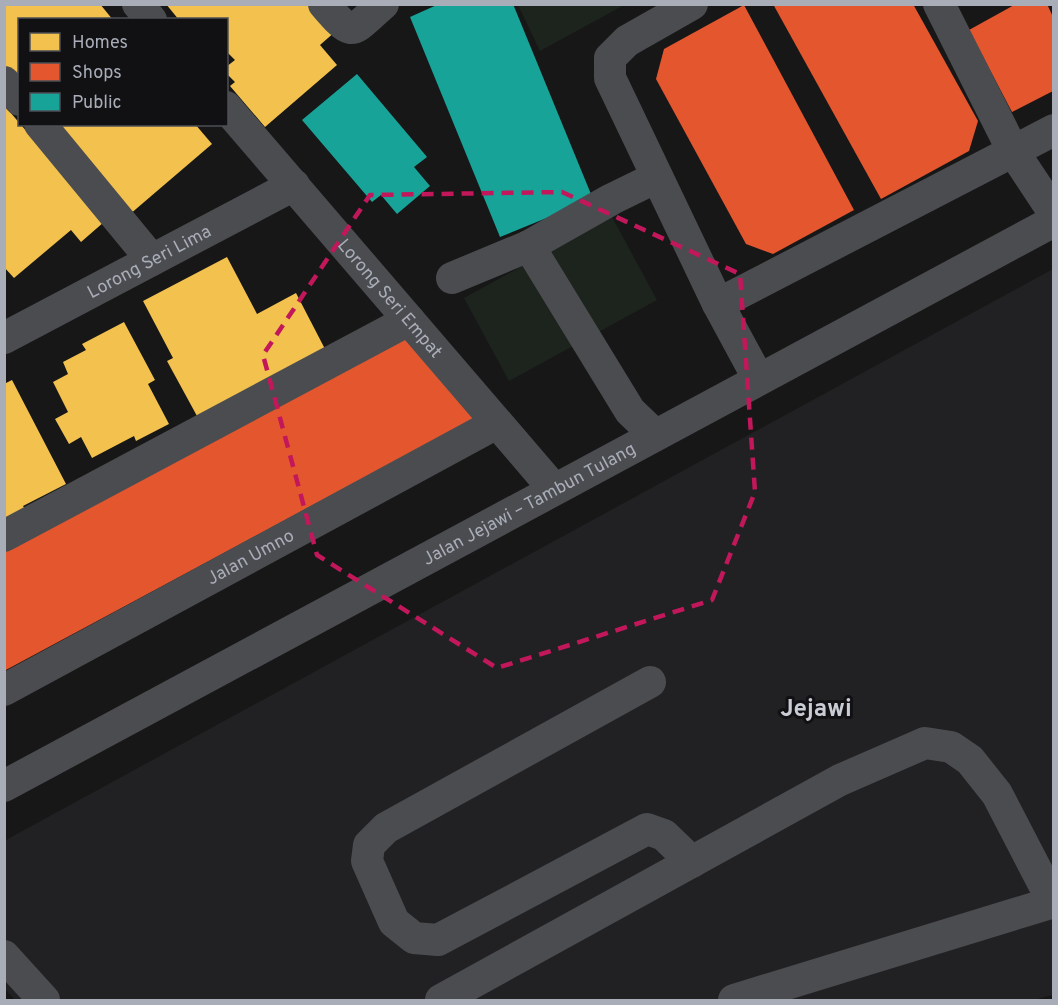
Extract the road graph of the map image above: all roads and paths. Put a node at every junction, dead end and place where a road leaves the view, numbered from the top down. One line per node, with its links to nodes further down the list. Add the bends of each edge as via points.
1 (138, 4): 6 (street)
2 (324, 4): 3 (street, via 351,30)
3 (383, 4)
4 (692, 4): 13 (street, via 627,41 610,58 610,78)
5 (939, 4): 12 (street)
6 (149, 18)
7 (4, 82): 8 (street)
8 (18, 98)
9 (228, 109): 14 (street, Lorong Seri Empat)
10 (42, 126): 18 (street)
11 (1053, 130): 12 (street)
12 (1013, 151): 15 (street); 20 (street)
13 (657, 177): 17 (street); 20 (street)
14 (294, 185): 18 (street, Lorong Seri Lima); 21 (street, Lorong Seri Empat)
15 (1053, 213)
16 (1053, 221): 23 (street, Jalan Jejawi – Tambun Tulang)
17 (530, 246): 19 (street); 25 (street, via 630,411)
18 (152, 260): 22 (street, Lorong Seri Lima)
19 (452, 278)
20 (718, 304): 23 (street)
21 (409, 320): 24 (street, Lorong Seri Empat); 27 (street)
22 (8, 330)
23 (758, 378): 25 (street, Jalan Jejawi – Tambun Tulang)
24 (497, 423): 26 (street, Lorong Seri Empat); 29 (street, Jalan Umno)
25 (654, 434): 26 (street, Jalan Jejawi – Tambun Tulang)
26 (554, 489): 30 (street, Jalan Jejawi – Tambun Tulang)
27 (4, 536)
28 (650, 682): 31 (street, via 386,828 369,845 367,861 394,922 414,938 438,940 647,829 664,835)
29 (4, 690)
30 (4, 786)
31 (692, 862): 32 (street, via 840,780 925,742 951,747 970,760 997,794); 35 (street)
32 (1053, 902): 36 (street)
33 (4, 956): 34 (street)
34 (44, 1000)
35 (441, 1000)
36 (734, 1000)

